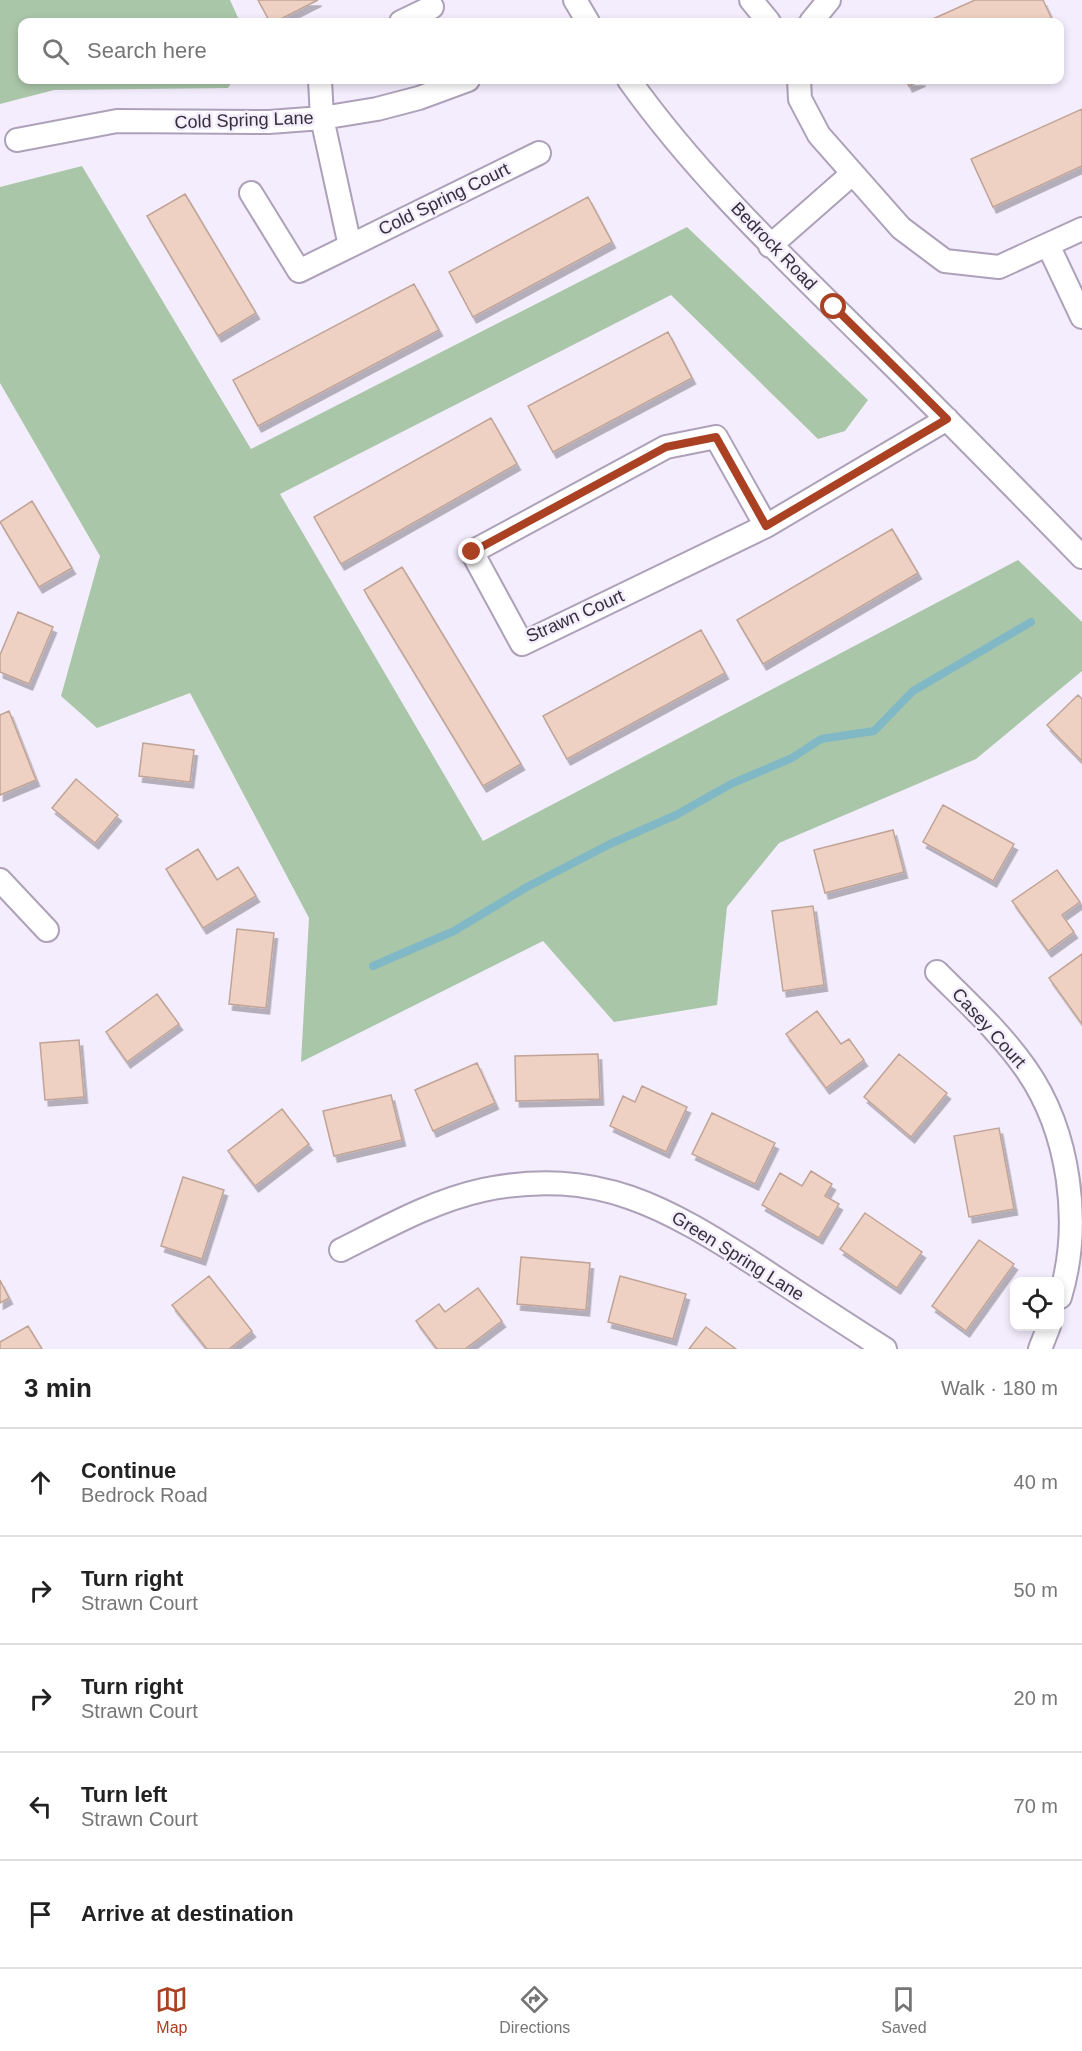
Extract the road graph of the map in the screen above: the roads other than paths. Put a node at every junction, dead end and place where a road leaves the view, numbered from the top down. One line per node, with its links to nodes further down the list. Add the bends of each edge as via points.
1 (751, 0): 5 (street)
2 (829, 0): 6 (street)
3 (432, 7): 4 (street)
4 (409, 18)
5 (766, 18)
6 (814, 18)
7 (320, 84): 11 (street)
8 (457, 84): 11 (street, Cold Spring Lane, via 377,109)
9 (632, 84): 19 (street, Bedrock Road, via 665,131)
10 (799, 84): 14 (street, via 800,99 819,135)
11 (322, 118): 12 (street, Cold Spring Lane, via 117,122); 18 (street)
12 (17, 140)
13 (539, 153): 18 (street, Cold Spring Court)
14 (852, 174): 17 (street, via 901,228 945,261 999,267); 19 (street)
15 (251, 193): 18 (street, Cold Spring Court, via 299,271)
16 (1082, 229): 17 (street)
17 (1048, 245): 20 (street)
18 (350, 246)
19 (770, 246): 21 (street, Bedrock Road)
20 (1082, 317)
21 (947, 419): 22 (street, Strawn Court); 23 (street, Bedrock Road)
22 (766, 526): 22 (street, Strawn Court, via 716,437 666,447 472,552 522,644)
23 (1082, 557)
24 (0, 880): 25 (street)
25 (47, 930)
26 (937, 972): 28 (street, Casey Court, via 1004,1039 1028,1071 1052,1119 1064,1156 1071,1207)
27 (341, 1250): 30 (street, Green Spring Lane, via 415,1213 483,1190 522,1184 580,1186 614,1192 651,1204 691,1224)
28 (1064, 1277)
29 (1047, 1331): 31 (street)
30 (885, 1349)
31 (1040, 1349)

